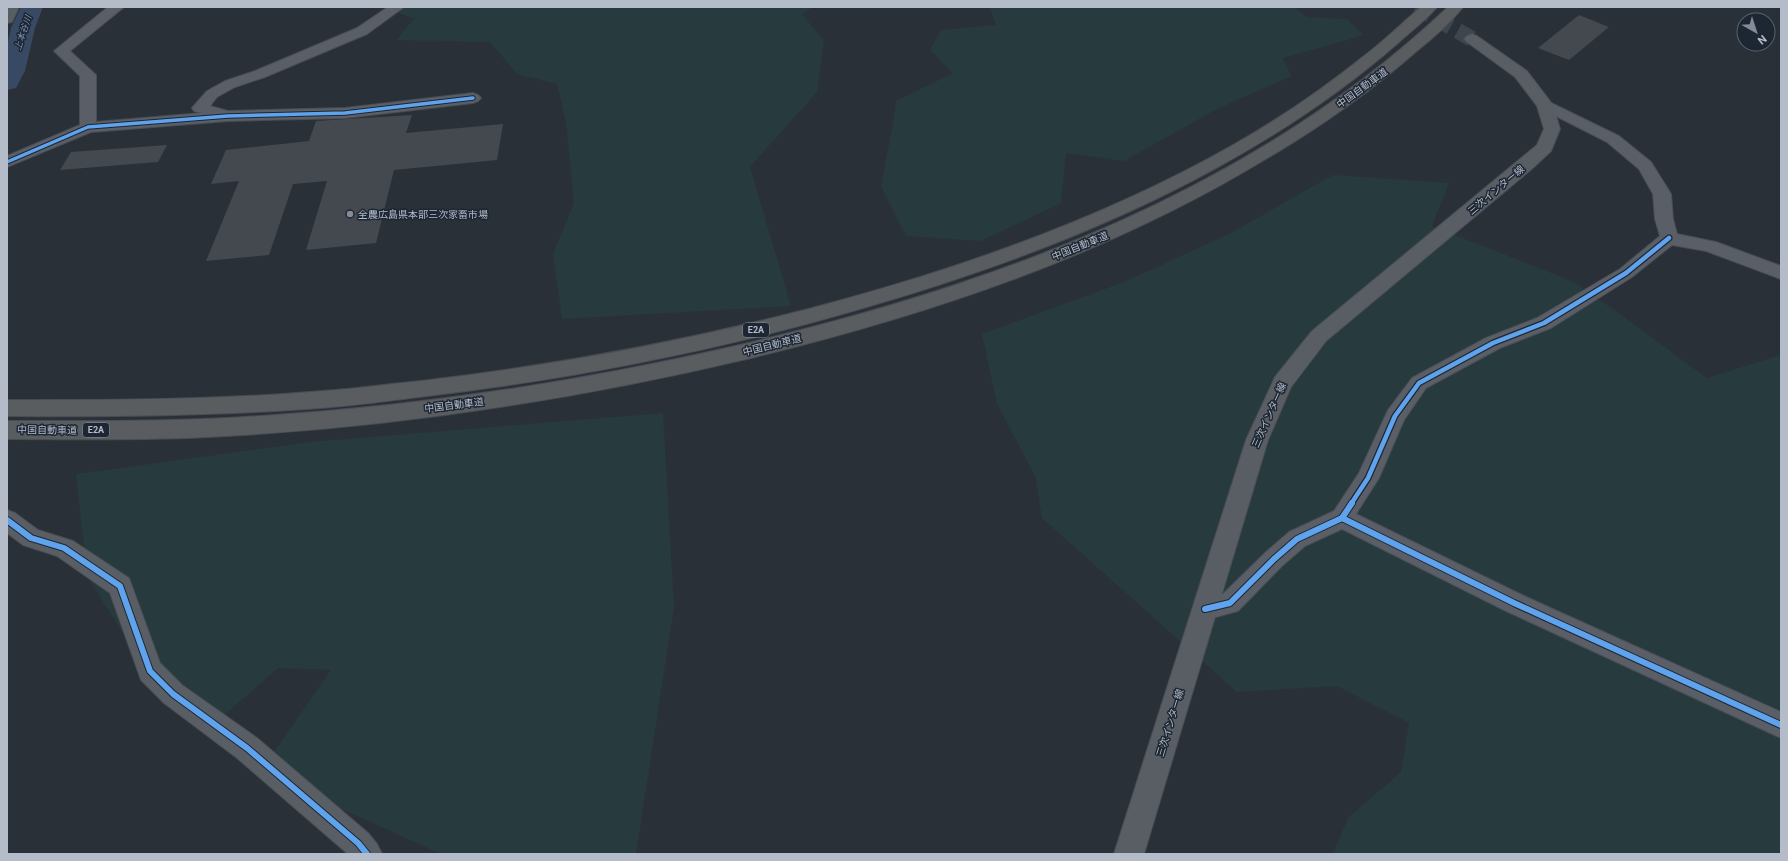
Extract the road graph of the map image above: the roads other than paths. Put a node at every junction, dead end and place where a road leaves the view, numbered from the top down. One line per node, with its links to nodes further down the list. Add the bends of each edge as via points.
1 (12, 7): 6 (main road)
2 (117, 7): 11 (street, via 61,51 88,75)
3 (397, 7): 10 (street, via 362,31 230,84 212,94 200,108)
4 (1430, 7): 15 (highway, 中国自動車道 / E2A, via 1371,58 1285,120 1228,155 1169,186 1097,220 1025,249 932,281 824,313 601,363 467,384 321,399 191,407)
5 (1456, 7): 16 (highway, 中国自動車道 / E2A, via 1433,30 1371,81 1299,132 1247,164 1107,236 1023,270 938,300 839,329 719,359 600,384 469,404 327,420)
6 (7, 19)
7 (1472, 39): 9 (main road, 三次インター線, via 1521,74)
8 (473, 98): 10 (street, via 345,113)
9 (1545, 106): 13 (street, via 1613,140 1645,166 1662,194); 21 (main road, 三次インター線, via 1552,129 1545,147 1319,336 1282,383 1257,440)
10 (228, 116): 11 (street)
11 (88, 127): 12 (street)
12 (7, 162)
13 (1669, 238): 14 (street, via 1710,246); 19 (street, via 1626,272 1544,323 1493,343 1419,383 1395,416 1368,478)
14 (1781, 273)
15 (7, 408)
16 (185, 429): 17 (highway, 中国自動車道 / E2A); 18 (highway)
17 (7, 430)
18 (7, 438)
19 (1342, 518): 21 (street, via 1297,540 1274,559 1230,604); 22 (street, via 1514,603)
20 (7, 520): 23 (main road, via 31,538 64,548 120,586 150,670 173,694 253,753 358,843)
21 (1205, 609): 24 (main road, 三次インター線)
22 (1781, 725)
23 (367, 854)
24 (1129, 854)

